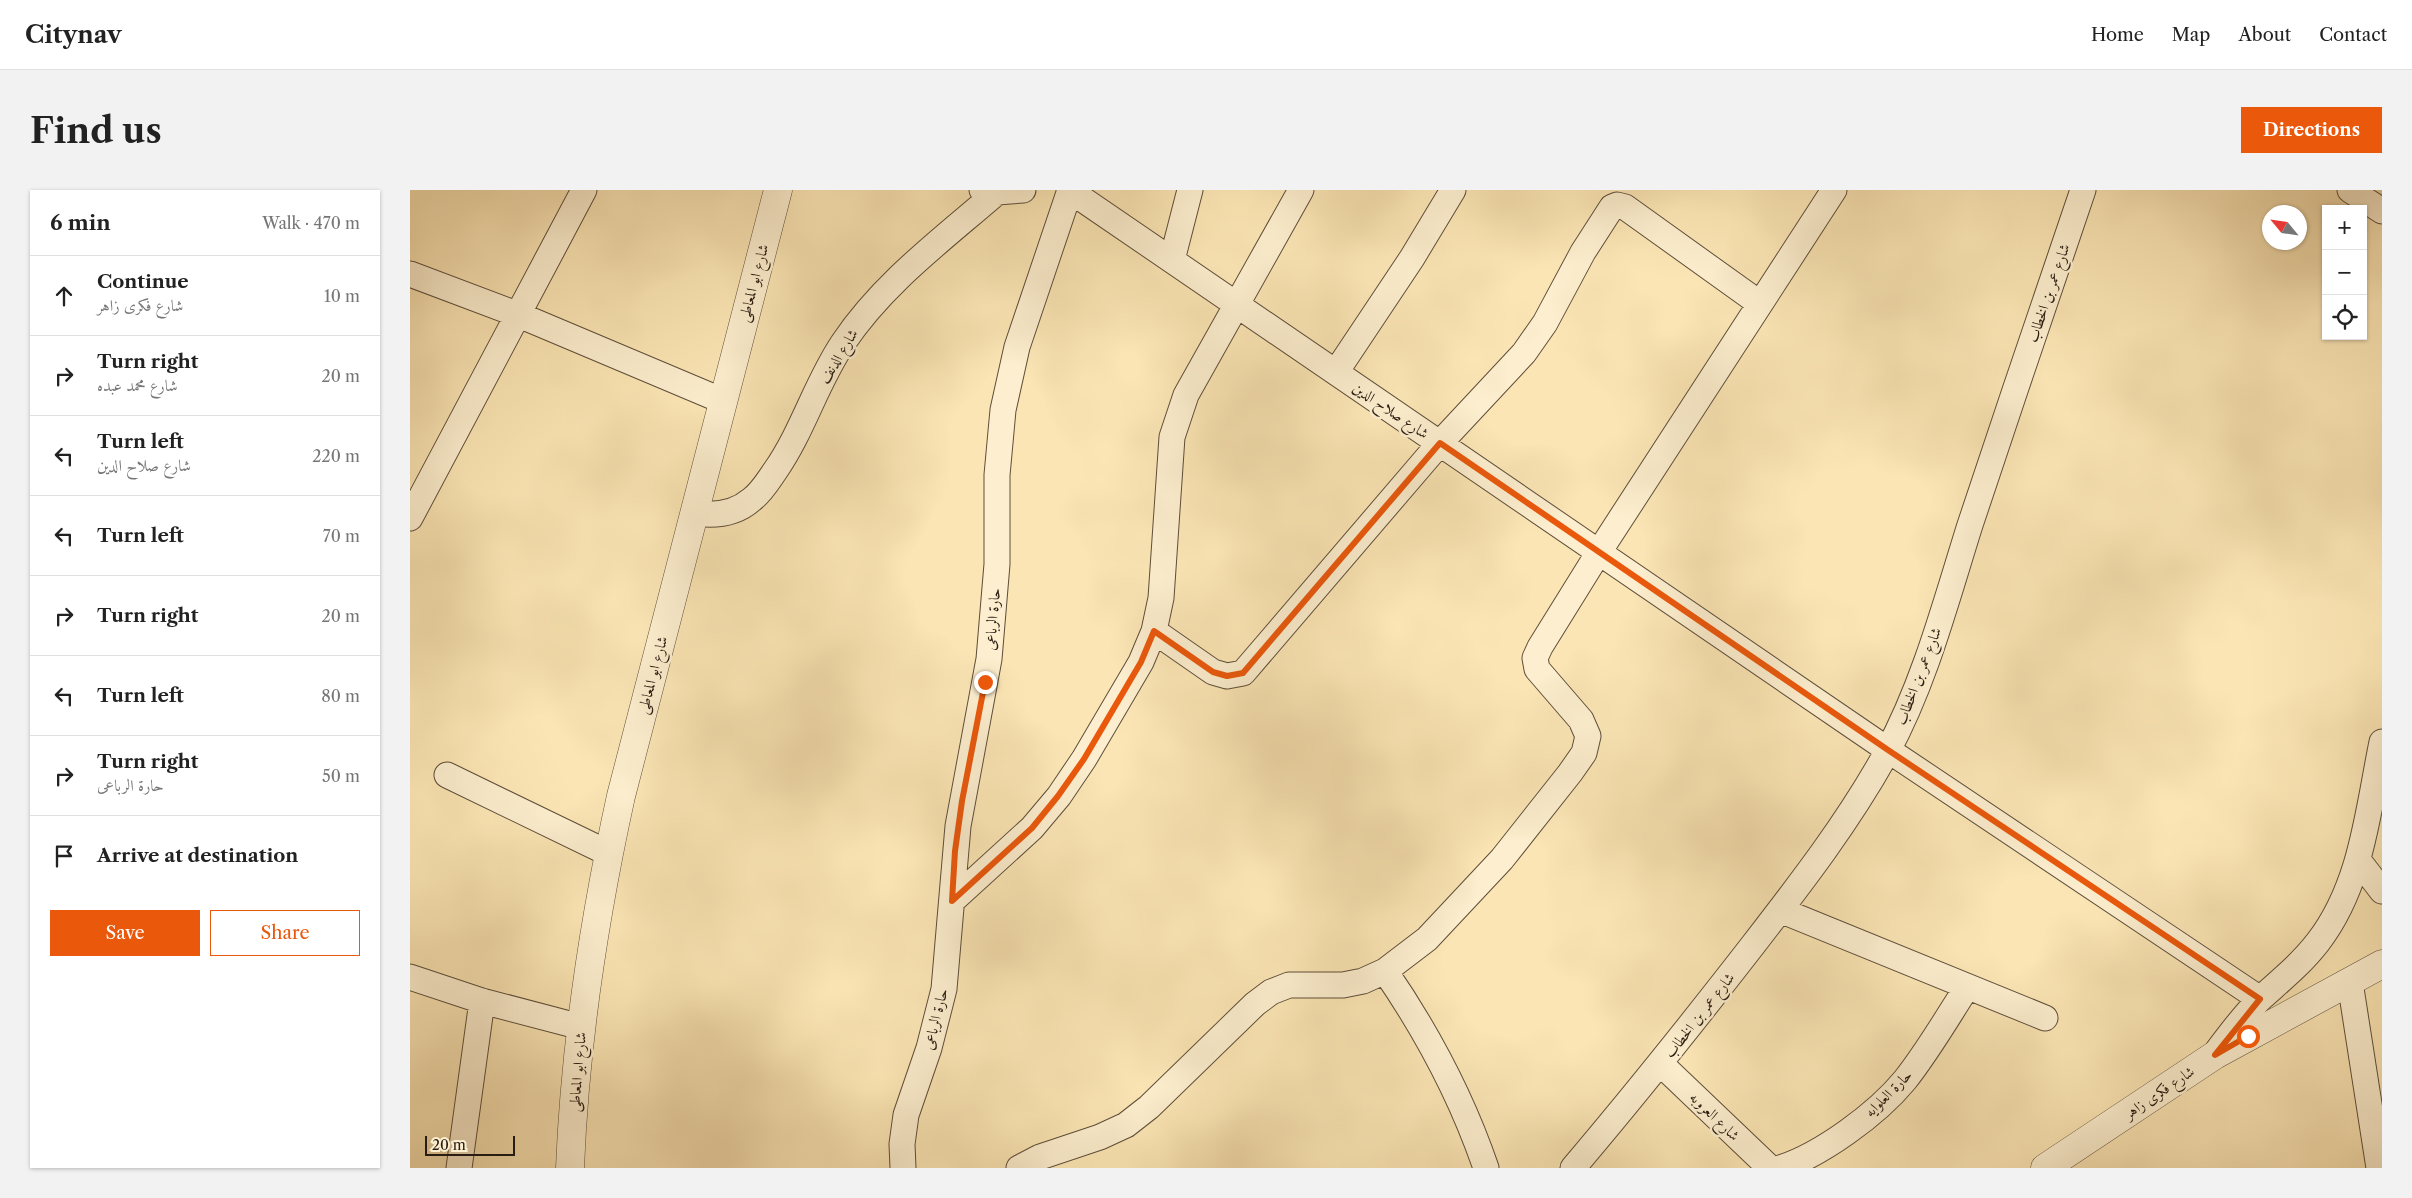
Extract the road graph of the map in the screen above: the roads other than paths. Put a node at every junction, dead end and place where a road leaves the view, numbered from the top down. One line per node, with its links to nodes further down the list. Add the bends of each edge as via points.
1 (778, 190): 19 (street, شارع ابو المعاطى)
2 (1023, 190): 10 (street)
3 (1069, 190): 13 (street, شارع صلاح الدين); 31 (street, حارة الرباعى, via 1017,347 1003,410 997,475 997,564 991,636 961,809)
4 (1190, 190): 13 (street)
5 (1302, 190): 16 (street)
6 (1453, 190): 18 (street)
7 (1834, 190): 15 (street)
8 (2083, 190): 26 (street, شارع عمر بن الخطاب, via 1929,652)
9 (2350, 190): 12 (street)
10 (989, 191): 21 (street, شارع الدنف, via 867,310 842,344 794,441 759,493 734,510)
11 (578, 192): 17 (street)
12 (2382, 211)
13 (1172, 260): 16 (street, شارع صلاح الدين)
14 (410, 274): 17 (street)
15 (1760, 303): 20 (street, via 1625,207 1612,207 1583,252 1545,323 1524,352); 23 (street)
16 (1236, 304): 18 (street, شارع صلاح الدين); 24 (street, via 1186,395 1172,437 1161,598)
17 (519, 315): 19 (street); 22 (street)
18 (1336, 372): 20 (street, شارع صلاح الدين)
19 (723, 401): 21 (street, شارع ابو المعاطى)
20 (1440, 443): 23 (street, شارع صلاح الدين); 24 (street, via 1243,673 1227,676 1213,672)
21 (694, 513): 28 (street, شارع ابو المعاطى)
22 (410, 518)
23 (1599, 552): 26 (street, شارع صلاح الدين); 33 (street, via 1535,658 1536,669 1581,720 1588,736 1584,753 1502,859 1428,939)
24 (1154, 631): 31 (street, via 1141,662 1084,759 1058,796 1032,828)
25 (2382, 742): 29 (street)
26 (1888, 750): 32 (street, شارع عمر بن الخطاب, via 1855,806); 37 (street, شارع صلاح الدين)
27 (446, 775): 28 (street)
28 (608, 853): 40 (street, شارع ابو المعاطى)
29 (2358, 860): 30 (street); 37 (street, via 2342,902 2319,941)
30 (2382, 891)
31 (952, 901): 45 (street, حارة الرباعى, via 944,988 931,1042 906,1115)
32 (1780, 910): 36 (street); 42 (street, شارع عمر بن الخطاب)
33 (1385, 971): 46 (street, via 1363,981 1289,986 1271,992 1126,1125); 47 (street, via 1446,1074)
34 (410, 976): 38 (street)
35 (2369, 976): 41 (street, شارع فكرى زاهر); 52 (street)
36 (1966, 986): 39 (street); 50 (street, حارة العلوايه, via 1921,1057 1888,1097 1835,1139 1796,1163)
37 (2260, 999): 41 (street)
38 (482, 1001): 40 (street); 43 (street)
39 (2045, 1018)
40 (581, 1027): 44 (street, شارع ابو المعاطى)
41 (2215, 1055): 51 (street, شارع فكرى زاهر)
42 (1661, 1064): 48 (street, شارع عمر بن الخطاب); 49 (street, شارع العروبه)
43 (459, 1168)
44 (570, 1168)
45 (903, 1168)
46 (1019, 1168)
47 (1486, 1168)
48 (1573, 1168)
49 (1770, 1168)
50 (1780, 1168)
51 (2045, 1168)
52 (2379, 1168)

